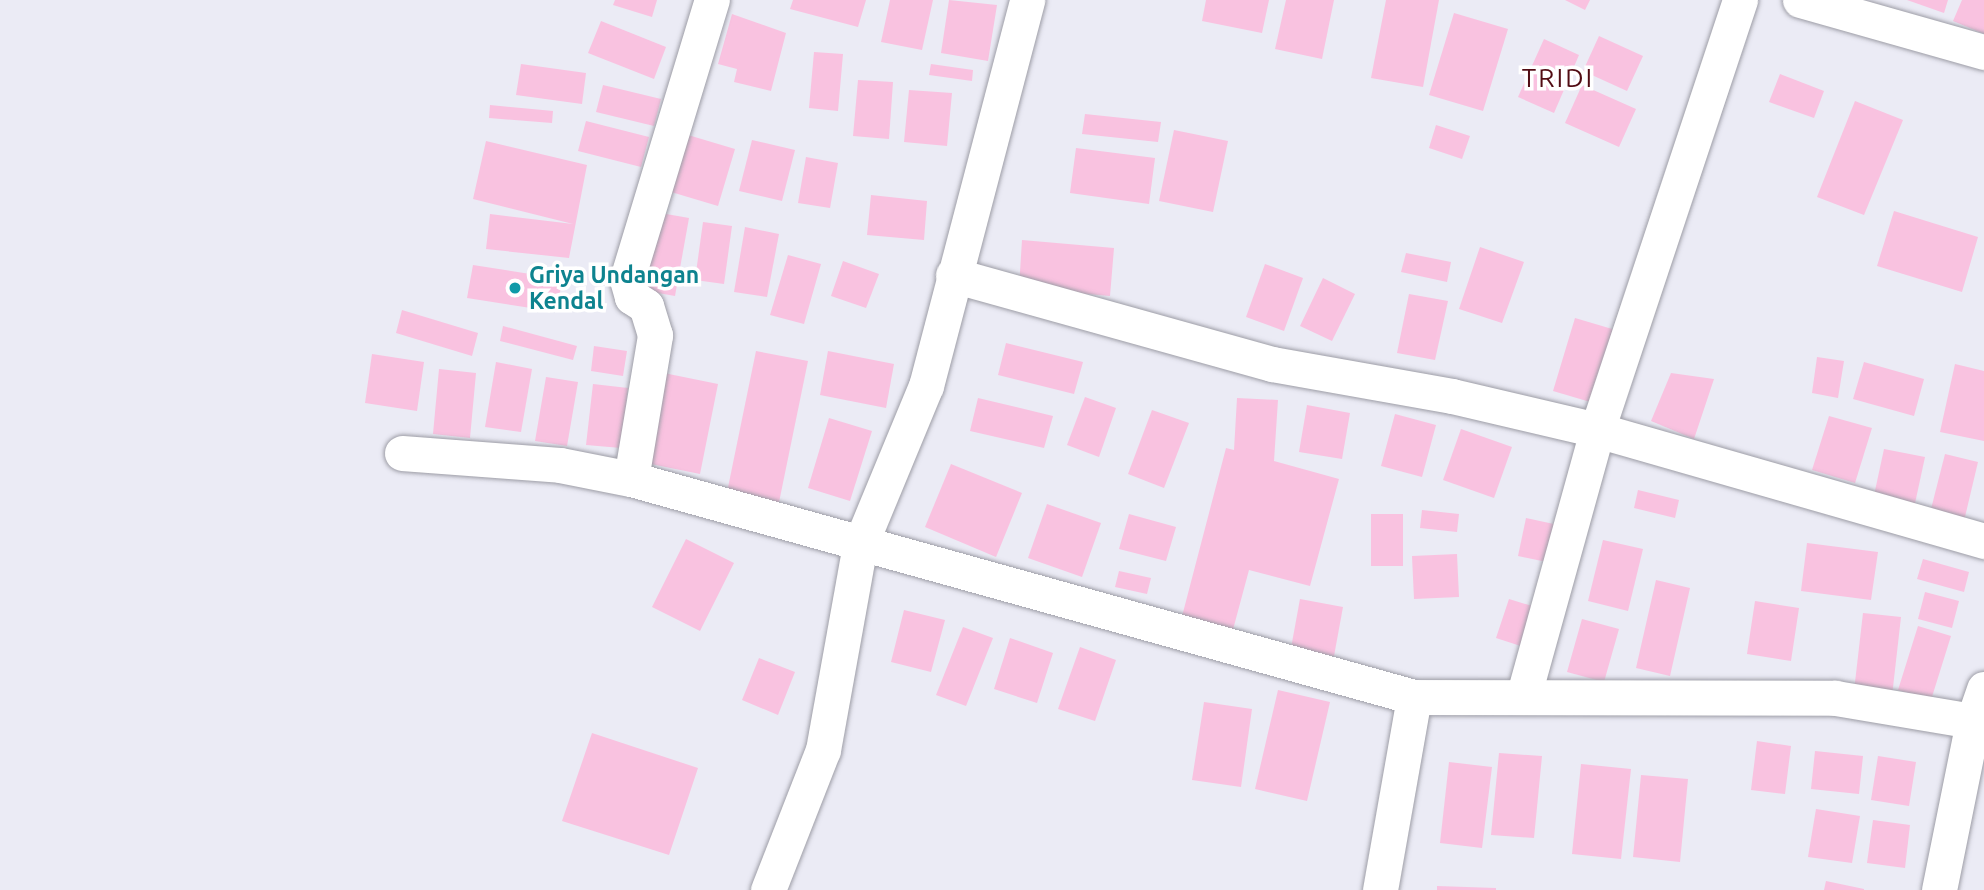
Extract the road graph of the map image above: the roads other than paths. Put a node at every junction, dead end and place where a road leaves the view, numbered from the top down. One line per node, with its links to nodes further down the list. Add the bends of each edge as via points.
1 (712, 0): 9 (street, via 626,279 632,298 646,306 655,335)
2 (1027, 0): 6 (street)
3 (1740, 0): 7 (street)
4 (1800, 0): 5 (street)
5 (1984, 52)
6 (953, 275): 7 (street, via 1272,364 1452,396); 11 (street, via 926,386)
7 (1597, 430): 10 (street); 12 (street)
8 (402, 453): 9 (street, via 561,465)
9 (631, 479): 11 (street)
10 (1984, 541)
11 (860, 545): 13 (street); 15 (street, via 823,750)
12 (1524, 694): 13 (street); 14 (street, via 1835,698)
13 (1415, 697): 16 (street)
14 (1978, 705): 17 (street)
15 (768, 890)
16 (1380, 890)
17 (1939, 890)

